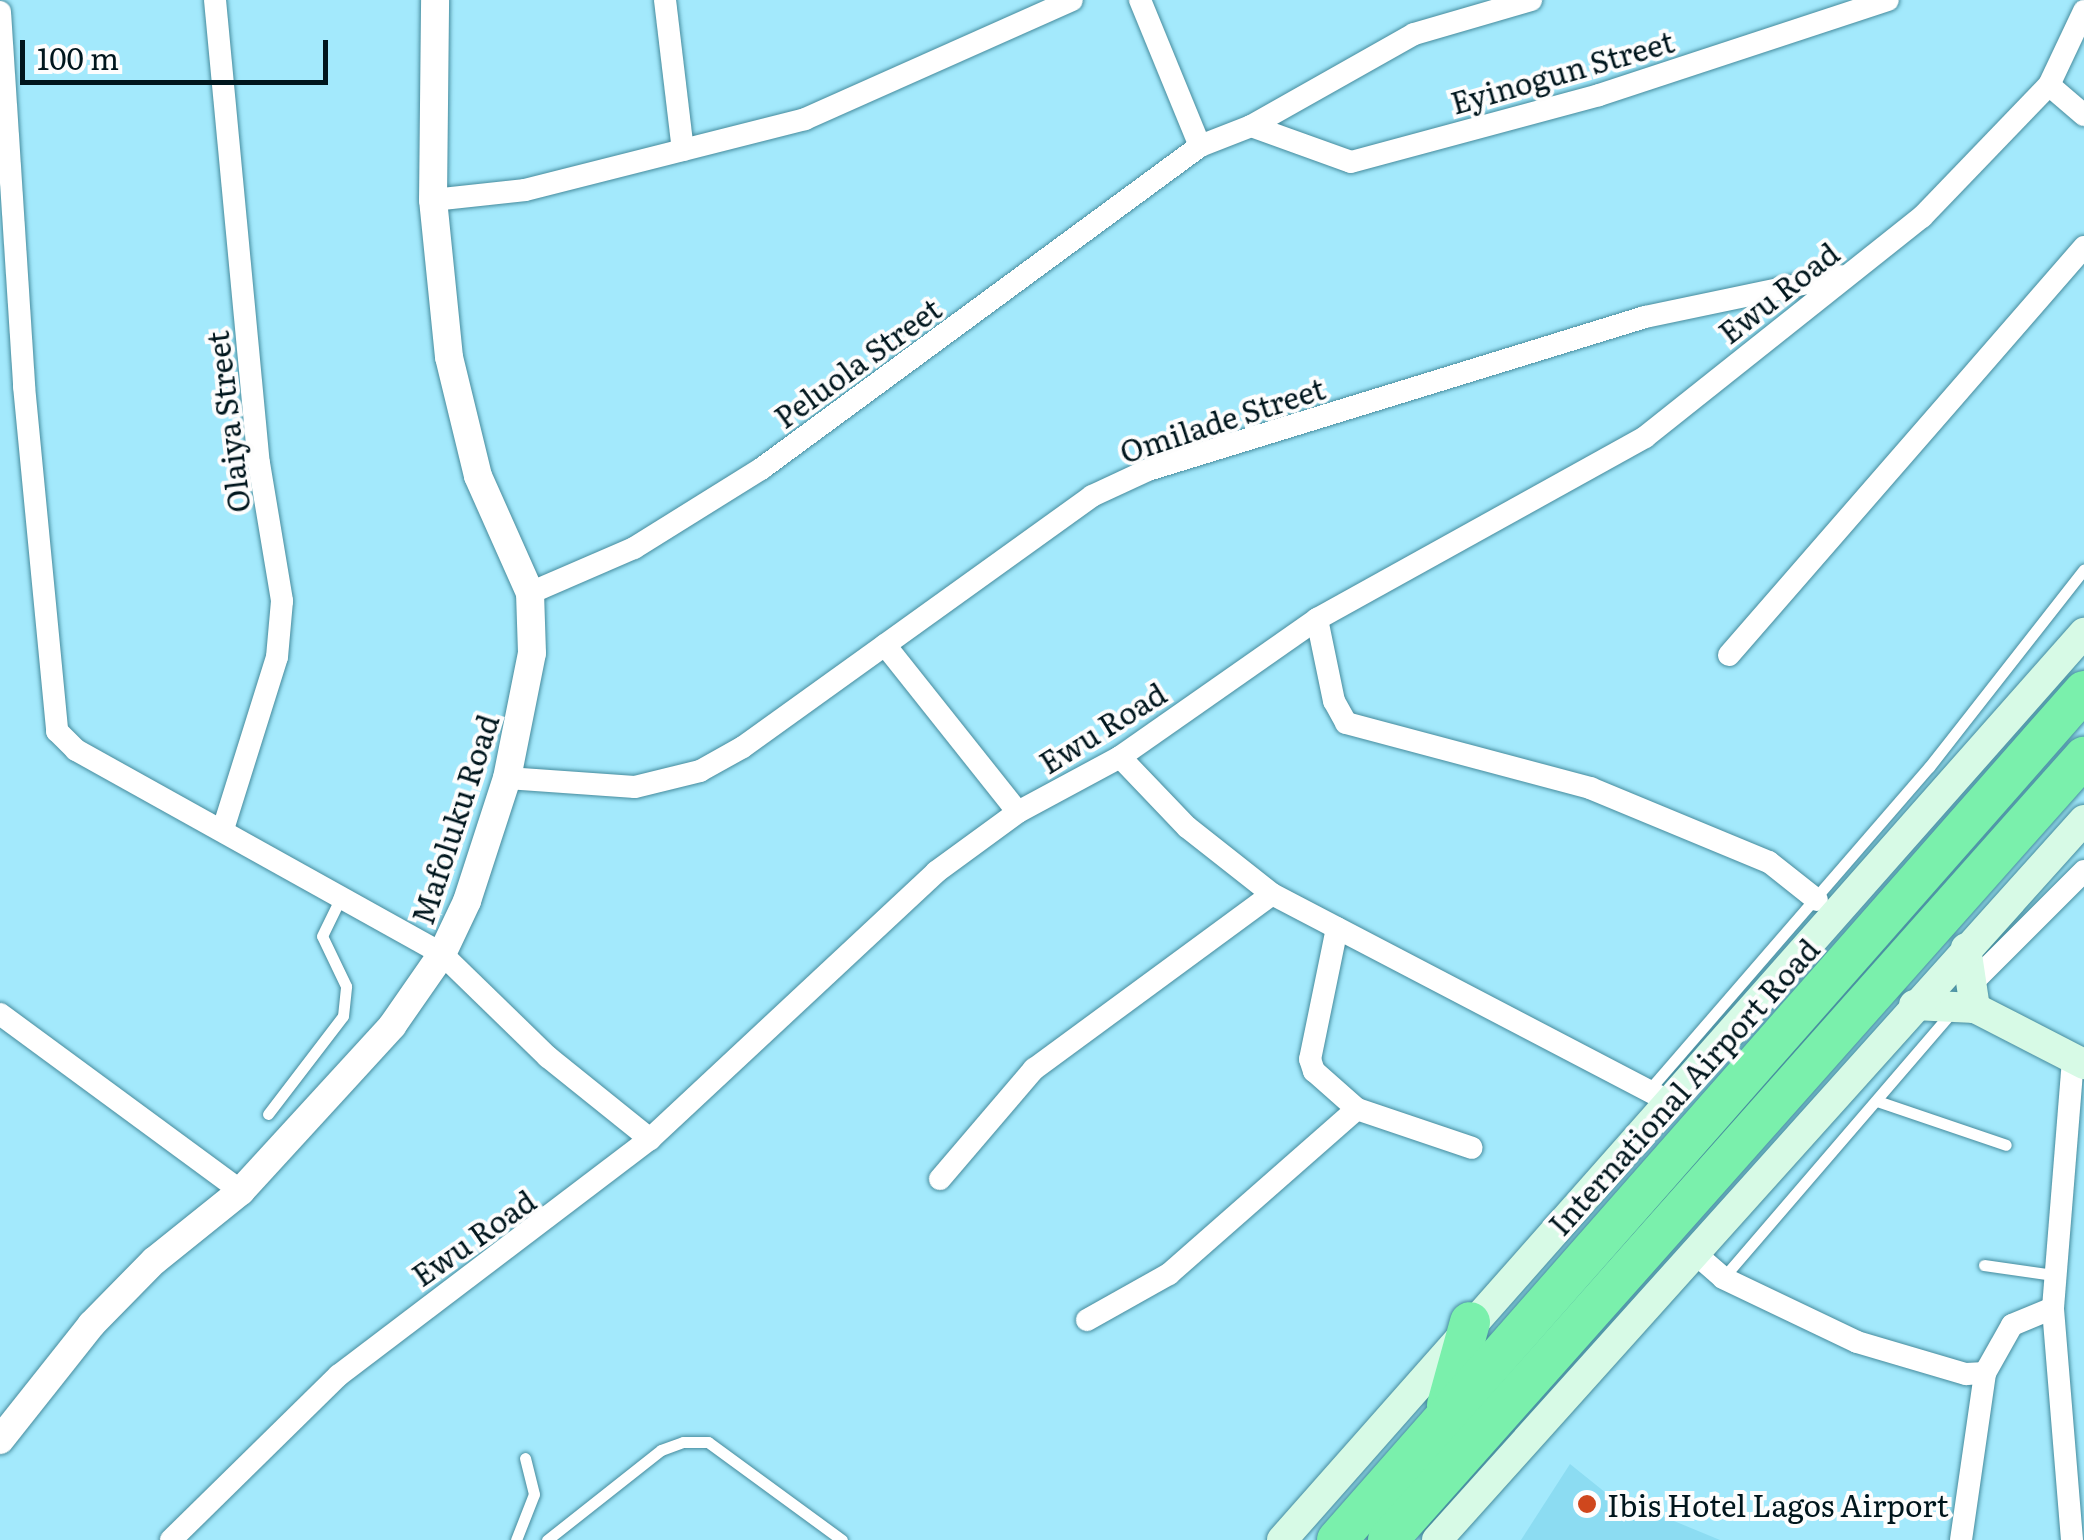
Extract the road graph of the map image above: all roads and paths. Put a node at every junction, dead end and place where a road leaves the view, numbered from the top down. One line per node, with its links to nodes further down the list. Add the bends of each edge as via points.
1 (215, 0): 34 (street, Olaiya Street, via 259,463 282,601 276,657)
2 (435, 0): 15 (street, Mafoluku Road)
3 (665, 0): 14 (street)
4 (1072, 0): 14 (street, via 805,119)
5 (1140, 0): 13 (street)
6 (1531, 0): 12 (street, Peluola Street, via 1414,34)
7 (1888, 0): 12 (street, Eyinogun Street, via 1599,95 1352,162)
8 (2084, 11): 10 (street, Ewu Road)
9 (0, 12): 18 (street)
10 (2049, 85): 11 (street); 17 (street, Ewu Road, via 1971,171)
11 (2084, 114)
12 (1251, 126): 13 (street, Peluola Street)
13 (1200, 146): 21 (street, Peluola Street, via 762,469 634,548)
14 (683, 150): 15 (street, via 525,190)
15 (434, 200): 21 (street, Mafoluku Road, via 449,356 474,459)
16 (2084, 246): 26 (street)
17 (1849, 274): 22 (street, Ewu Road, via 1603,465 1454,539); 25 (street, Omilade Street, via 1646,317 1148,470 1092,496)
18 (24, 386): 19 (street); 34 (street, via 57,732 76,750)
19 (0, 388)
20 (2084, 569): 38 (lane)
21 (530, 593): 31 (street, Mafoluku Road, via 532,653)
22 (1318, 619): 29 (street, Ewu Road); 38 (street, via 1334,701 1346,723 1590,788 1769,862)
23 (2084, 622): 27 (main road)
24 (2084, 633): 27 (main road, International Airport Road)
25 (885, 645): 31 (street, Omilade Street, via 743,747 668,783); 32 (street)
26 (1729, 655)
27 (2045, 676): 46 (main road, International Airport Road)
28 (2084, 691): 63 (highway, International Airport Road)
29 (1120, 757): 32 (street, Ewu Road); 36 (street, via 1187,827)
30 (2084, 758): 72 (highway)
31 (508, 778): 41 (street, Mafoluku Road)
32 (1018, 812): 50 (street, Ewu Road, via 871,927)
33 (2084, 820): 40 (main road)
34 (223, 829): 37 (street)
35 (2084, 871): 42 (street)
36 (1272, 894): 39 (street); 53 (street, via 1034,1069)
37 (342, 895): 41 (street); 49 (lane, via 322,936 346,986 343,1016)
38 (1817, 900): 46 (lane)
39 (1337, 928): 46 (street); 48 (street, via 1310,1059 1314,1071)
40 (1966, 948): 42 (main road); 43 (main road)
41 (442, 954): 50 (street, via 548,1057); 54 (street, Mafoluku Road, via 392,1026)
42 (1968, 1000): 43 (main road); 45 (main road); 47 (lane)
43 (1914, 1005): 55 (main road)
44 (0, 1014): 54 (street)
45 (2078, 1062): 57 (street)
46 (1658, 1096): 61 (main road, International Airport Road)
47 (1877, 1101): 51 (lane); 58 (lane)
48 (1357, 1109): 52 (street); 60 (street, via 1170,1274)
49 (268, 1114)
50 (650, 1139): 66 (street, Ewu Road, via 339,1375)
51 (2006, 1145)
52 (1472, 1148)
53 (940, 1179)
54 (241, 1191): 64 (street, Mafoluku Road, via 154,1261 91,1324)
55 (1698, 1256): 58 (street); 73 (main road)
56 (1984, 1264): 57 (lane)
57 (2053, 1276): 59 (street)
58 (1723, 1278): 62 (street, via 1857,1342)
59 (2052, 1308): 62 (street, via 2012,1325); 75 (street)
60 (1087, 1320)
61 (1470, 1322): 63 (highway); 70 (main road, International Airport Road)
62 (1985, 1374): 74 (street)
63 (1444, 1414): 71 (highway, International Airport Road)
64 (0, 1440)
65 (525, 1458): 67 (lane, via 534,1494)
66 (171, 1540)
67 (516, 1540)
68 (547, 1540): 69 (lane, via 661,1450 683,1442 708,1442)
69 (842, 1540)
70 (1282, 1540)
71 (1337, 1540)
72 (1388, 1540)
73 (1437, 1540)
74 (1961, 1540)
75 (2072, 1540)

